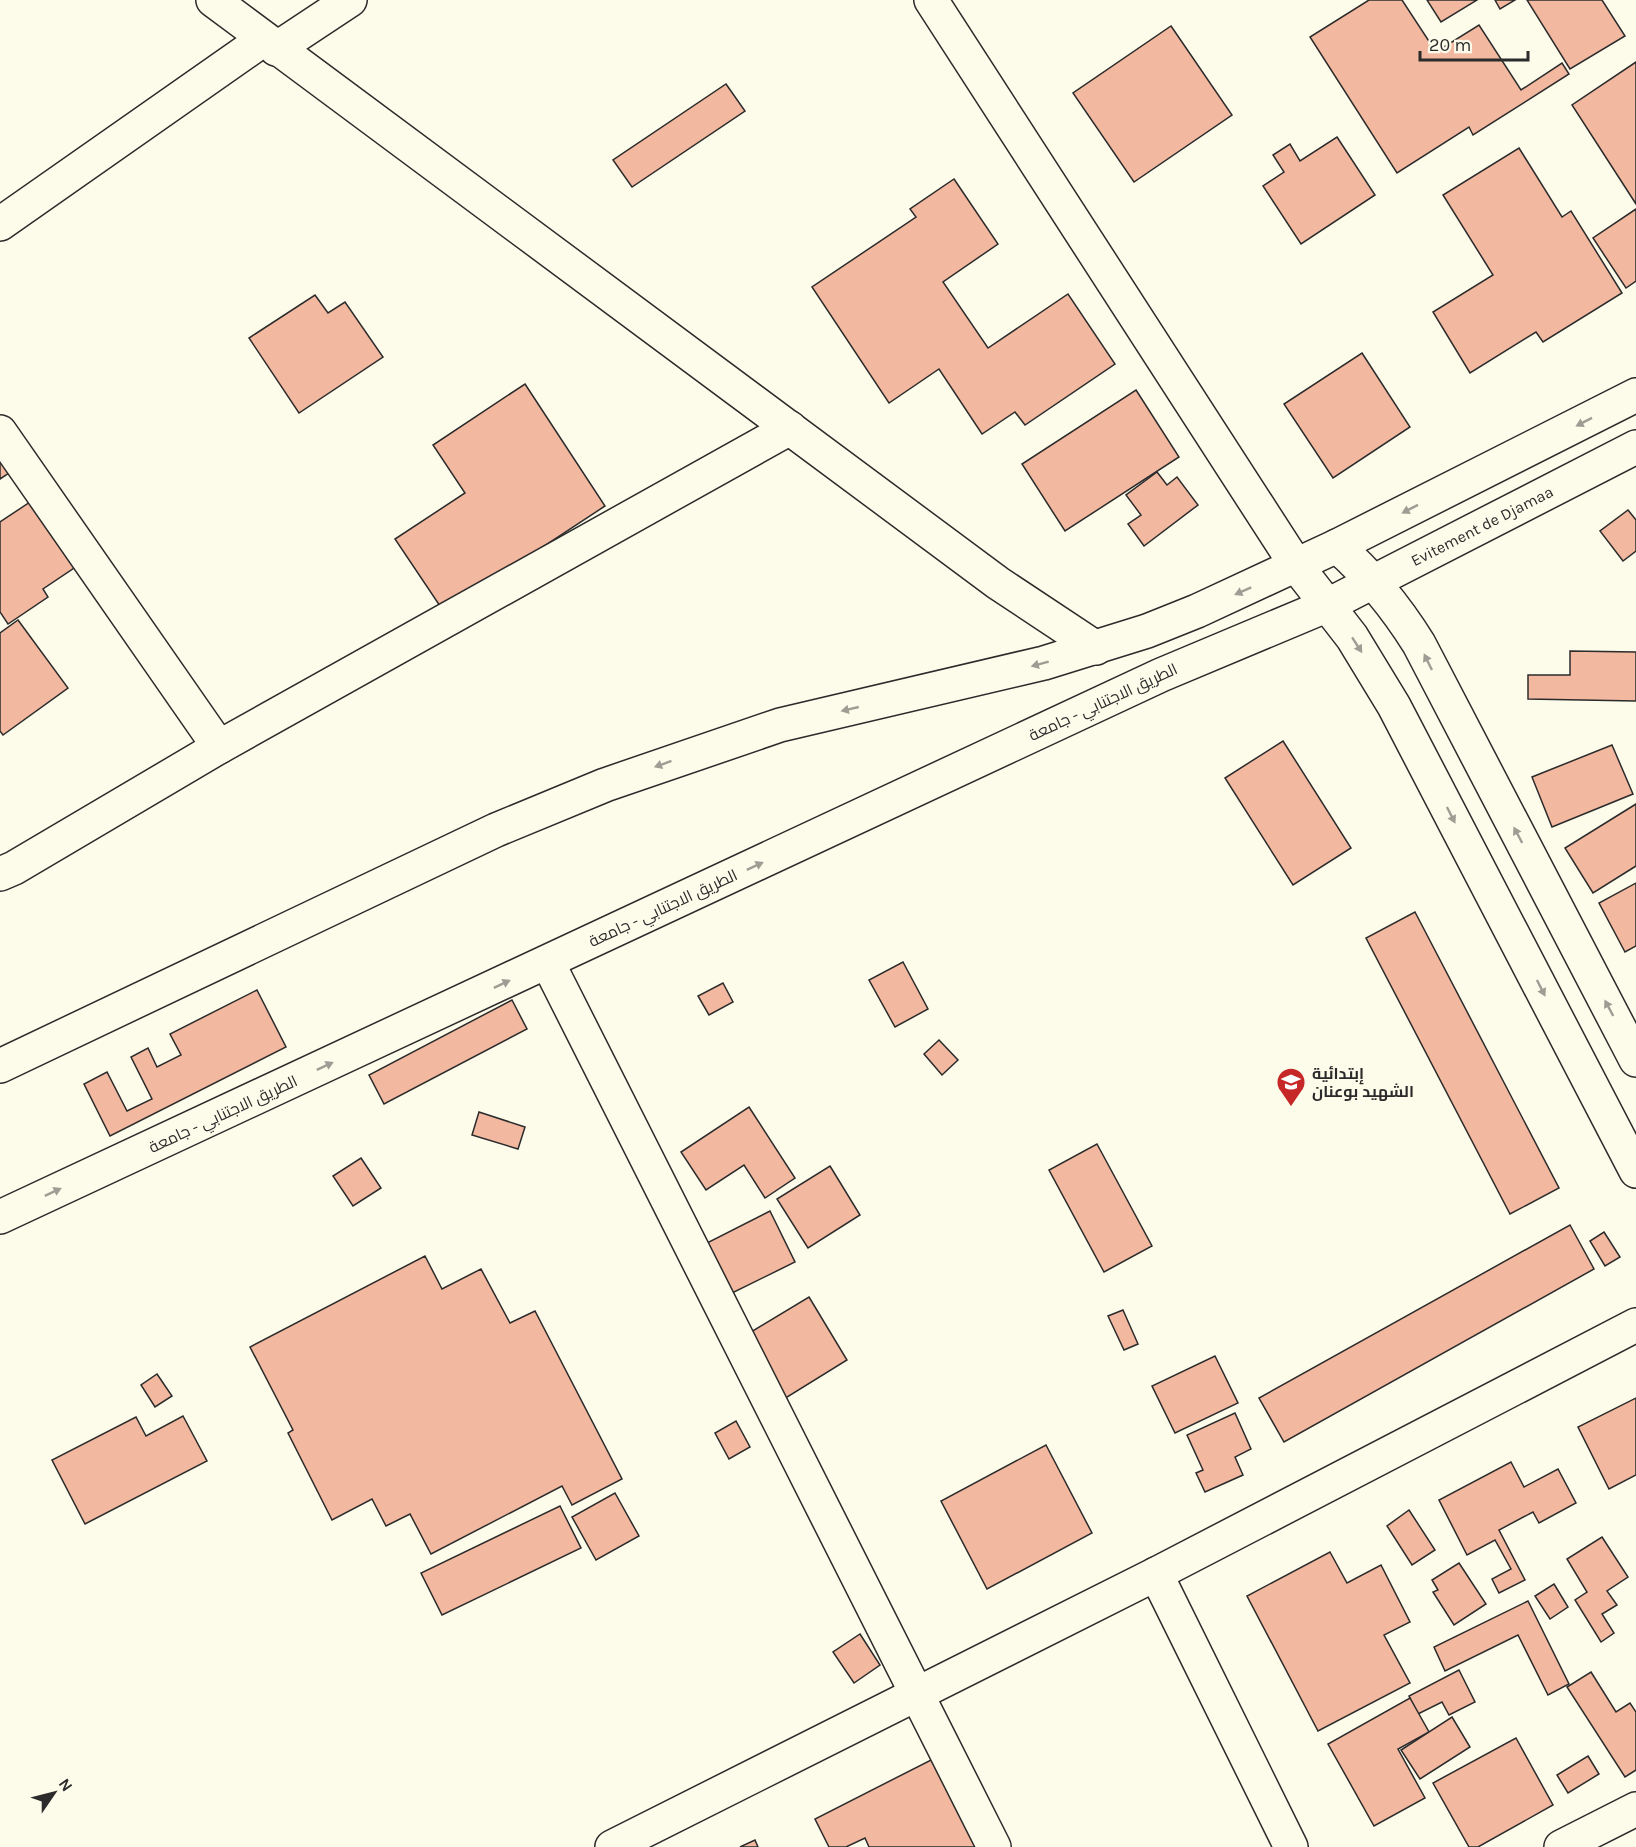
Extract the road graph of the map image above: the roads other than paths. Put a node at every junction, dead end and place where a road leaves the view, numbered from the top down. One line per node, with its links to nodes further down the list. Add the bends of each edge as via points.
1 (213, 0): 4 (street)
2 (350, 0): 4 (street)
3 (931, 0): 11 (street)
4 (270, 44): 5 (street); 7 (street)
5 (0, 224)
6 (1636, 395): 10 (street, one-way to 10)
7 (790, 428): 14 (street, via 998,583); 15 (street)
8 (0, 432): 15 (street)
9 (1636, 447): 12 (street, Evitement de Djamaa)
10 (1337, 546): 11 (street); 12 (street)
11 (1296, 565): 13 (street); 14 (street, one-way to 14, via 1197,611)
12 (1374, 582): 13 (street, Evitement de Djamaa); 18 (street, one-way to 12, via 1419,644 1399,611)
13 (1328, 605): 17 (street, الطريق الاجتنابي - جامعة, one-way to 13, via 1161,675); 20 (street, one-way to 20, via 1394,706)
14 (1096, 648): 19 (street, one-way to 19, via 780,725 605,785 496,830)
15 (219, 747): 16 (street)
16 (0, 874)
17 (548, 963): 21 (street, الطريق الاجتنابي - جامعة, one-way to 17); 24 (street)
18 (1636, 1060)
19 (0, 1066)
20 (1636, 1171)
21 (0, 1217)
22 (1636, 1325): 23 (street)
23 (1156, 1574): 24 (street); 29 (street)
24 (917, 1694): 27 (street); 28 (street)
25 (1636, 1809): 26 (street)
26 (1601, 1838): 30 (street)
27 (612, 1847)
28 (994, 1847)
29 (1291, 1847)
30 (1561, 1847)

